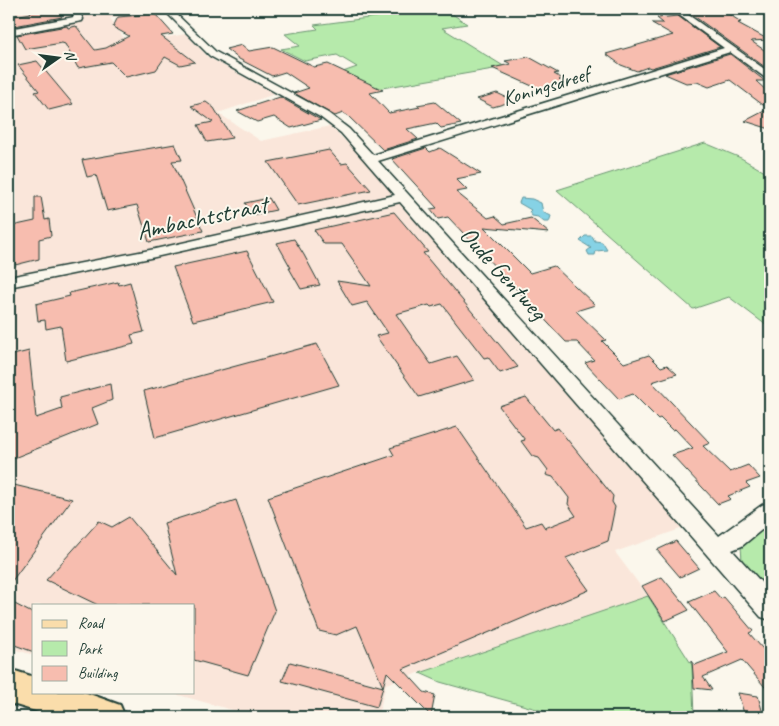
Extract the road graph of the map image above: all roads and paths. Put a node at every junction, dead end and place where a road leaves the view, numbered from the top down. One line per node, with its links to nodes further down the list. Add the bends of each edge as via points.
1 (74, 9): 4 (street, via 79,19)
2 (167, 9): 7 (street, Oude Gentweg, via 213,54 324,115 345,130)
3 (675, 9): 5 (street)
4 (9, 32)
5 (730, 49): 6 (street); 7 (street, Koningsdreef)
6 (770, 77)
7 (372, 160): 8 (street, Oude Gentweg)
8 (404, 197): 9 (street, Ambachtstraat); 11 (street, Oude Gentweg)
9 (9, 282)
10 (770, 511): 11 (street, via 734,539)
11 (716, 548): 12 (street, Oude Gentweg)
12 (770, 609)
13 (9, 686): 14 (main road)
14 (32, 693)
15 (35, 694): 16 (main road)
16 (108, 717)

